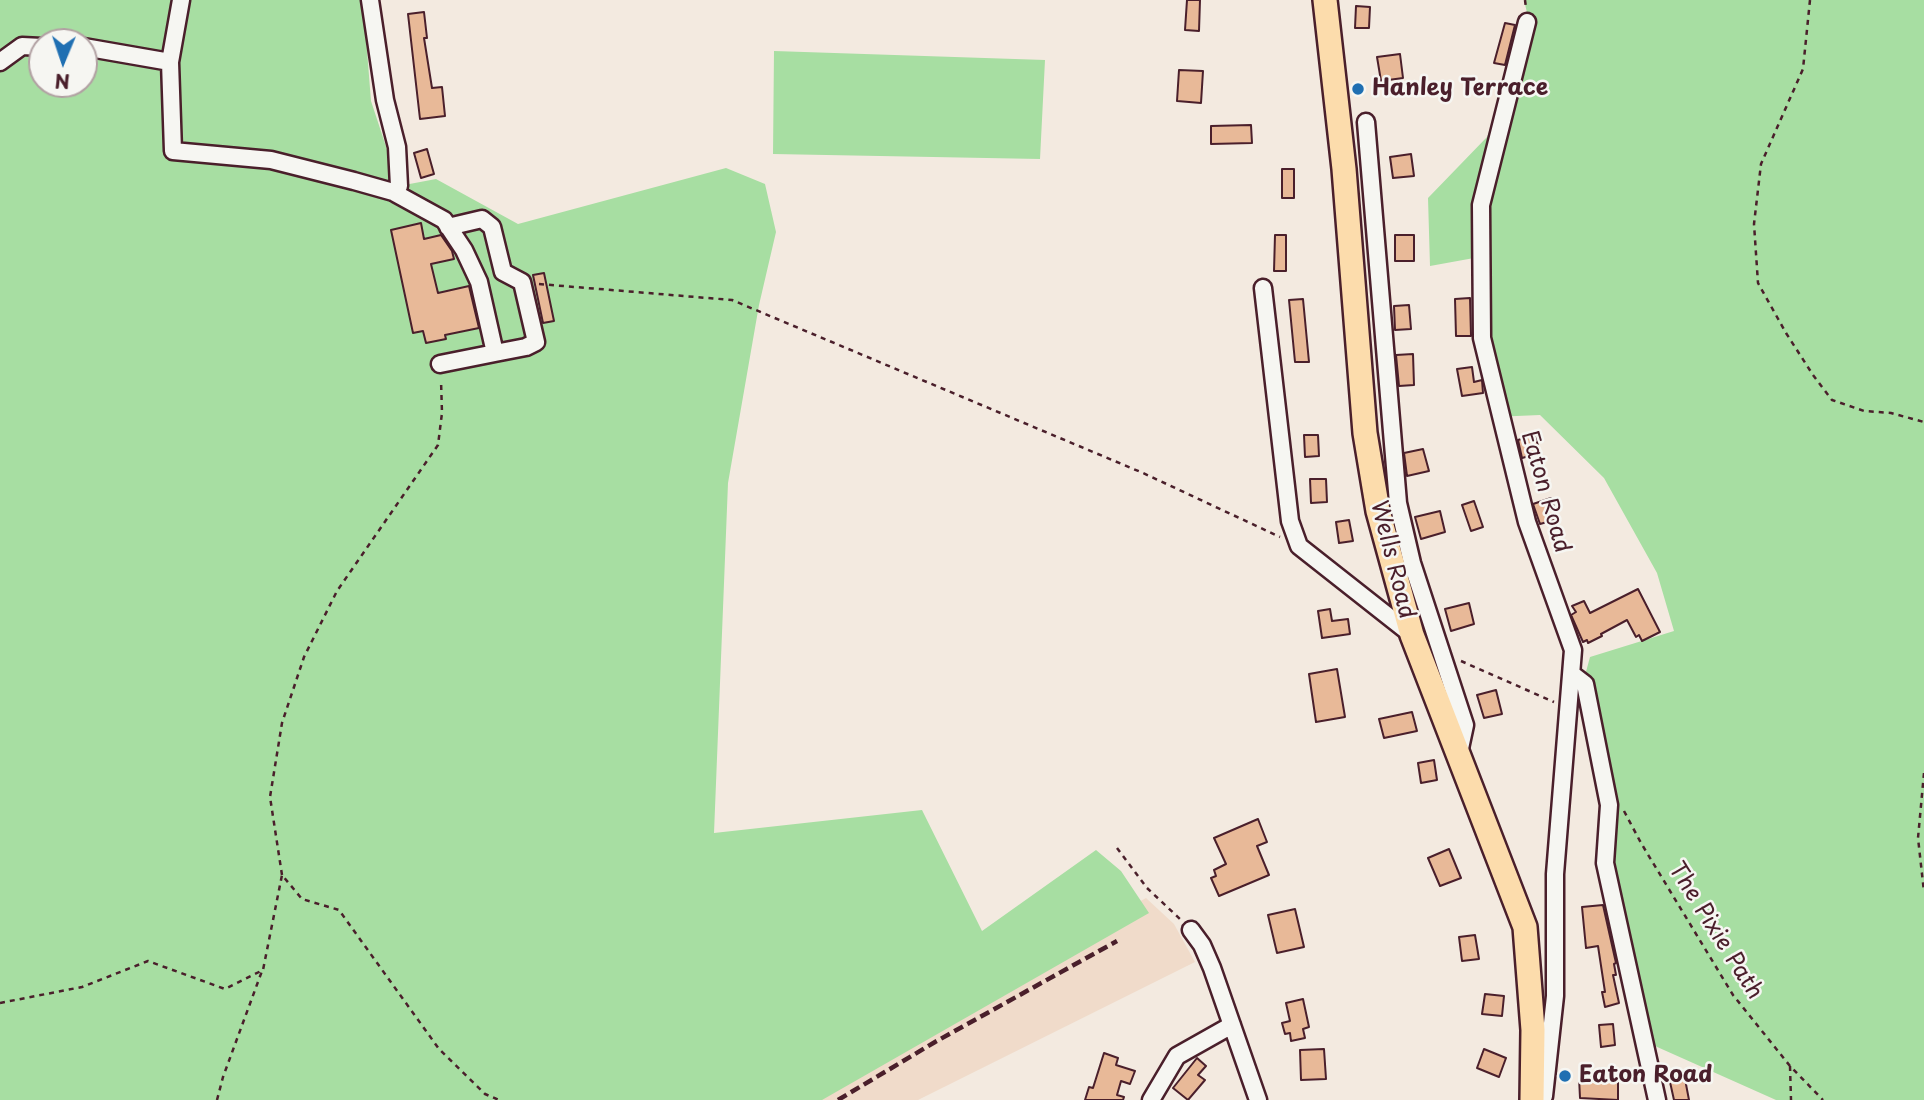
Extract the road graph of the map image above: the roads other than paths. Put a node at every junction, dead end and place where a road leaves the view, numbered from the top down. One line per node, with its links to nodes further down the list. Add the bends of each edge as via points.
1 (181, 0): 8 (street)
2 (370, 0): 10 (street, via 397,147)
3 (1325, 0): 15 (highway, Wells Road, via 1365,433 1378,511)
4 (1527, 22): 16 (street, Eaton Road, via 1481,205 1482,338 1527,522 1573,650)
5 (28, 46): 7 (street)
6 (98, 49): 8 (street)
7 (0, 62)
8 (170, 62): 10 (street, via 173,151 271,160)
9 (1366, 122): 17 (street, via 1398,503 1412,563 1465,725)
10 (396, 189): 11 (street)
11 (448, 227): 13 (street, via 479,282); 13 (street, via 482,219 492,227 503,272 522,282 536,342)
12 (1263, 288): 15 (street, via 1290,521 1300,546)
13 (495, 353): 14 (street)
14 (440, 364)
15 (1412, 635): 17 (highway, Wells Road)
16 (1573, 674): 23 (street, Eaton Road, via 1555,874 1555,996); 24 (street, via 1584,684 1609,805 1605,863)
17 (1459, 755): 22 (highway, Wells Road, via 1525,927 1533,1030)
18 (1191, 930): 19 (street, via 1202,944)
19 (1232, 1025): 20 (street, via 1177,1056); 21 (street)
20 (1151, 1100)
21 (1258, 1100)
22 (1532, 1100)
23 (1541, 1100)
24 (1657, 1100)

